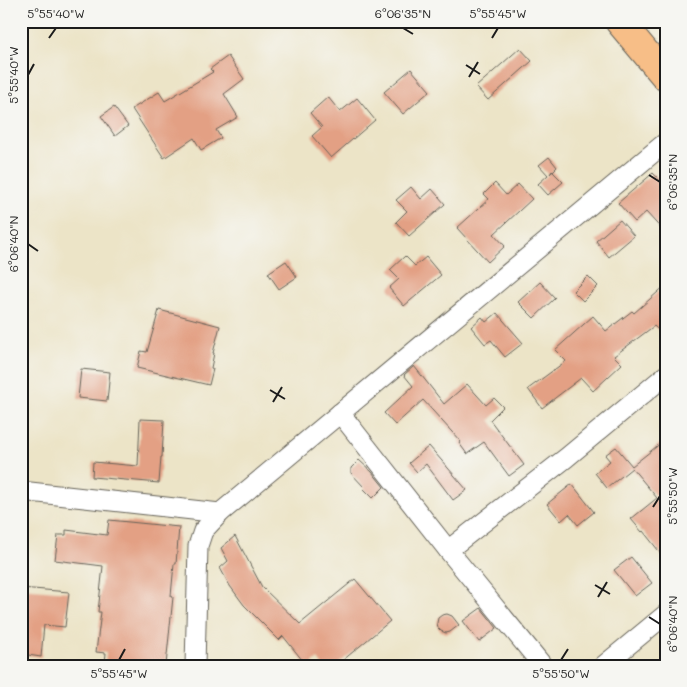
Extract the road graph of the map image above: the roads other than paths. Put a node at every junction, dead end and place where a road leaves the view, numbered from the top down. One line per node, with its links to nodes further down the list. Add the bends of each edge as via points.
1 (619, 21): 2 (main road)
2 (666, 77)
3 (666, 142): 5 (street)
4 (666, 375): 8 (street)
5 (340, 413): 7 (street); 8 (street)
6 (21, 491): 7 (street)
7 (220, 513): 10 (street, via 203,531 198,546)
8 (448, 550): 11 (street)
9 (666, 614): 12 (street)
10 (195, 666)
11 (543, 666)
12 (603, 666)

